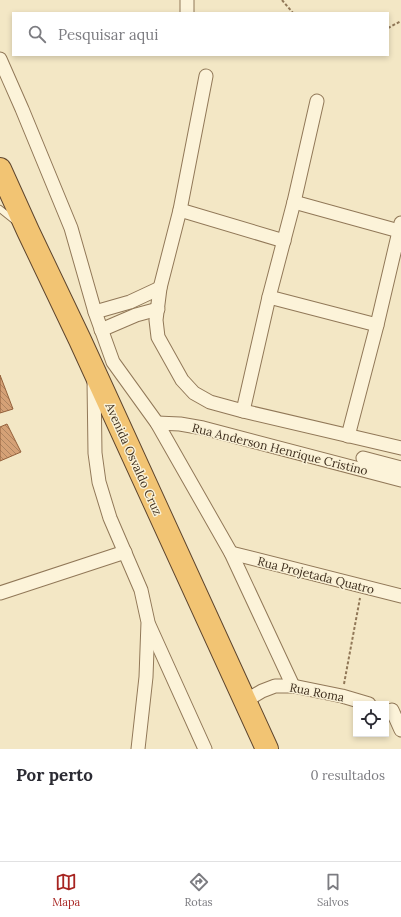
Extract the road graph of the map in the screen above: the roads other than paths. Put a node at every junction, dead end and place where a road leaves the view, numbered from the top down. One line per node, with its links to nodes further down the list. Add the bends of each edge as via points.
1 (187, 0): 2 (street)
2 (187, 12)
3 (0, 59): 17 (street, via 70,228)
4 (206, 76): 9 (street)
5 (317, 101): 7 (street)
6 (0, 169): 11 (highway, Avenida Osvaldo Cruz)
7 (294, 202): 10 (street); 12 (street)
8 (0, 209): 11 (lane)
9 (180, 210): 12 (street); 14 (street)
10 (400, 227): 13 (street)
11 (28, 231): 20 (highway, Avenida Osvaldo Cruz)
12 (284, 240): 15 (street)
13 (396, 264): 18 (street)
14 (160, 288): 16 (street); 17 (street, via 130,302)
15 (269, 297): 18 (street); 21 (street)
16 (158, 309): 19 (street); 21 (street, via 158,337 182,380 194,393 210,402)
17 (95, 312): 19 (street)
18 (377, 325): 23 (street)
19 (100, 330): 22 (street, via 113,362)
20 (94, 371): 28 (street, via 95,453 99,482 110,518); 34 (highway, Avenida Osvaldo Cruz)
21 (243, 412): 23 (street)
22 (157, 423): 27 (street, Rua Anderson Henrique Cristino, via 203,428); 29 (street)
23 (348, 436): 24 (street)
24 (401, 448)
25 (363, 458): 26 (street)
26 (401, 468)
27 (401, 480)
28 (125, 552): 30 (street); 32 (street, via 141,590)
29 (231, 553): 31 (street, Rua Projetada Quatro); 33 (street)
30 (0, 593)
31 (401, 596)
32 (148, 622): 38 (street, via 146,677); 39 (street)
33 (293, 686): 34 (street, Rua Roma, via 275,686); 35 (street, Rua Roma)
34 (245, 701): 40 (highway, Avenida Osvaldo Cruz)
35 (359, 701)
36 (393, 711): 37 (street)
37 (401, 730)
38 (138, 749)
39 (205, 749)
40 (267, 749)

